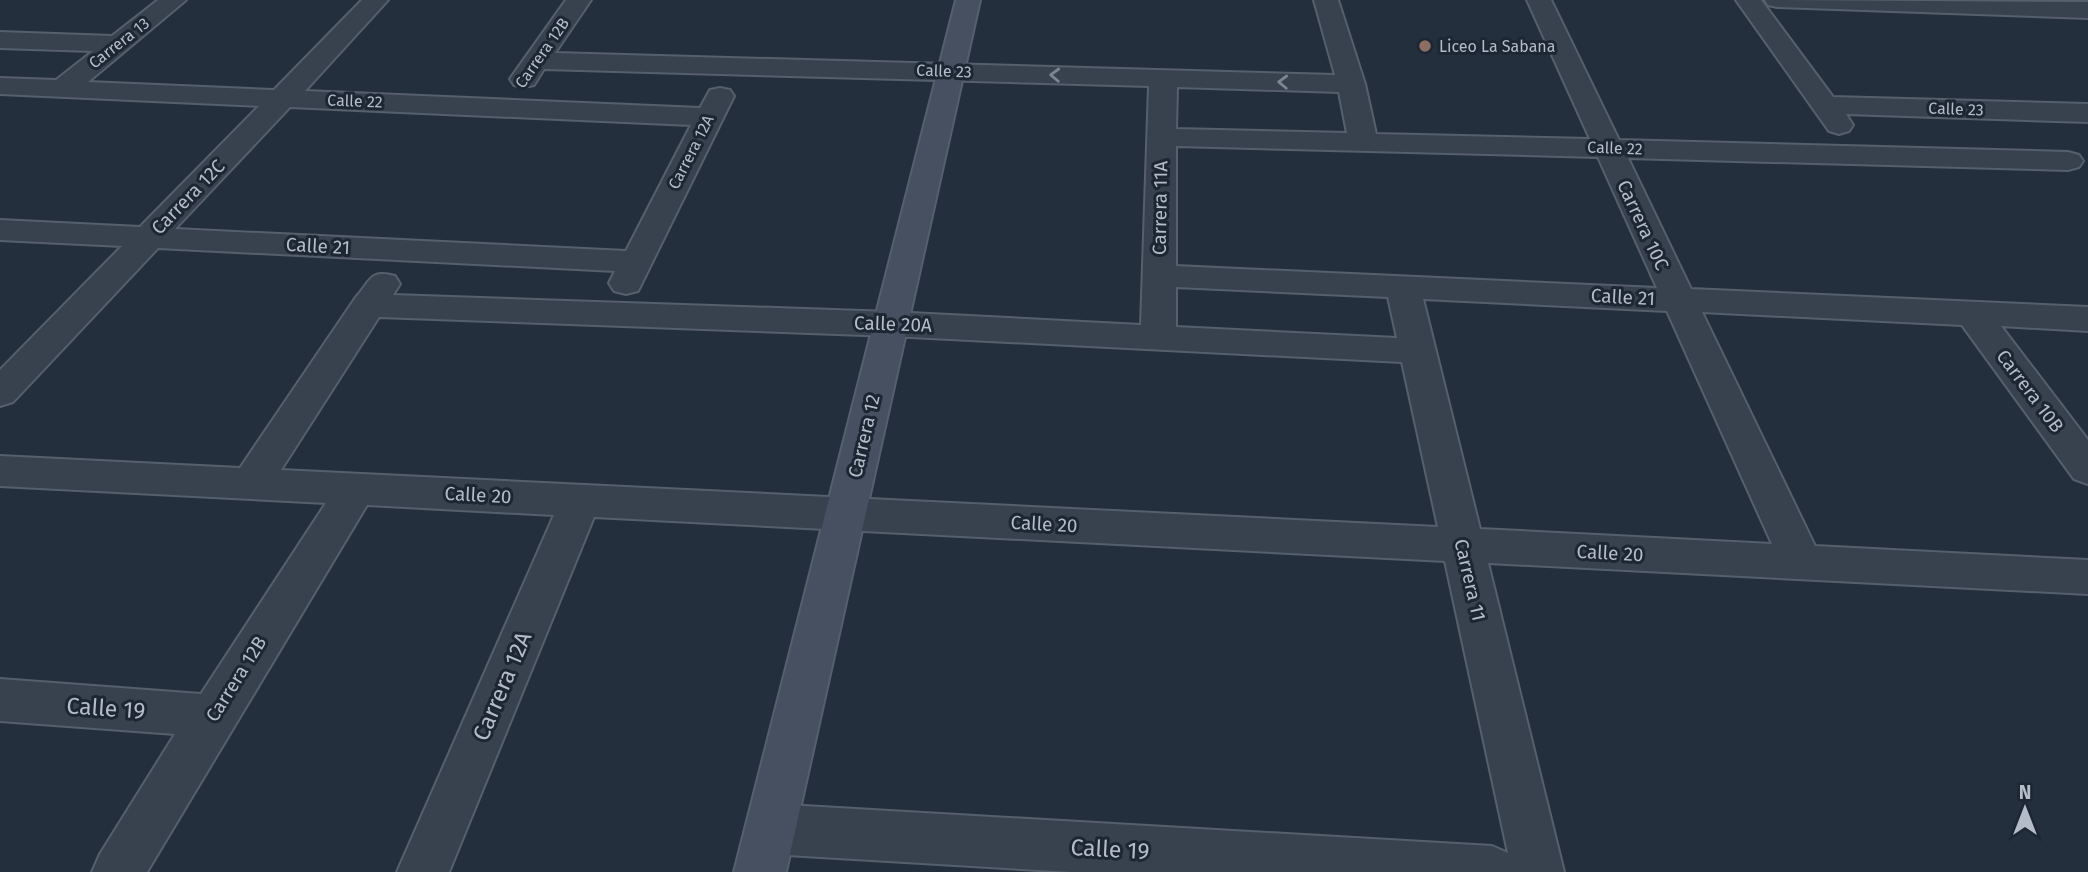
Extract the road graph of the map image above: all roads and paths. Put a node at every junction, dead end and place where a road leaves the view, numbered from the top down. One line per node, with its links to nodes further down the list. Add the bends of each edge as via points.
1 (174, 0): 11 (street, Carrera 13)
2 (376, 0): 19 (street, Carrera 12C)
3 (579, 0): 12 (street, Carrera 12B)
4 (968, 0): 14 (street, Carrera 12)
5 (1326, 0): 16 (street)
6 (1539, 0): 27 (street, Carrera 10C)
7 (1748, 0): 20 (street)
8 (1777, 0): 9 (street)
9 (2088, 10)
10 (0, 40): 11 (street)
11 (118, 44): 18 (street, Carrera 13)
12 (537, 61): 13 (street, Calle 23); 21 (street, Carrera 12B)
13 (735, 66): 14 (street, Calle 23); 24 (street, Carrera 12A)
14 (952, 71): 15 (street, Calle 23, one-way to 14); 41 (street, Carrera 12)
15 (1163, 79): 16 (street, Calle 23, one-way to 15); 25 (street, Carrera 11A)
16 (1351, 84): 26 (street)
17 (0, 86): 18 (street, Calle 22)
18 (64, 87): 19 (street, Calle 22)
19 (282, 98): 21 (street, Calle 22); 31 (street, Carrera 12C)
20 (1824, 105): 22 (street, Calle 23); 28 (street)
21 (505, 106): 24 (street, Calle 22)
22 (2020, 111): 23 (street, Calle 23); 29 (street)
23 (2088, 113)
24 (709, 117): 33 (street, Carrera 12A)
25 (1162, 136): 26 (street, Calle 22); 34 (street, Carrera 11A)
26 (1363, 142): 27 (street, Calle 22)
27 (1607, 148): 28 (street, Calle 22); 36 (street, Carrera 10C)
28 (1860, 155): 29 (street, Calle 22)
29 (2078, 171)
30 (0, 230): 31 (street, Calle 21)
31 (150, 237): 32 (street, Calle 21); 44 (street, Carrera 12C)
32 (406, 250): 33 (street, Calle 21); 37 (street)
33 (636, 262): 38 (street, Carrera 12A)
34 (1159, 276): 35 (street, Calle 21); 42 (street, Carrera 11A)
35 (1403, 287): 36 (street, Calle 21); 43 (street, Carrera 11)
36 (1679, 300): 39 (street, Calle 21); 52 (street, Carrera 10C)
37 (368, 306): 38 (street, Calle 20A); 47 (street)
38 (610, 313): 41 (street, Calle 20A)
39 (1972, 313): 40 (street, Calle 21); 45 (street, Carrera 10B)
40 (2088, 319)
41 (891, 324): 42 (street, Calle 20A); 50 (street, Carrera 12)
42 (1158, 337): 43 (street, Calle 20A)
43 (1417, 351): 51 (street, Carrera 11)
44 (0, 393)
45 (2088, 469)
46 (0, 471): 47 (street, Calle 20)
47 (251, 484): 48 (street, Calle 20)
48 (357, 488): 49 (street, Calle 20); 55 (street, Carrera 12B)
49 (580, 501): 50 (street, Calle 20); 58 (street, Carrera 12A)
50 (845, 514): 51 (street, Calle 20); 56 (street, Carrera 12)
51 (1462, 546): 52 (street, Calle 20); 60 (street, Carrera 11)
52 (1802, 563): 53 (street, Calle 20)
53 (2088, 577)
54 (0, 701): 55 (street, Calle 19)
55 (213, 716): 57 (street, Carrera 12B)
56 (765, 850): 59 (street, Calle 19)
57 (118, 872)
58 (423, 872)
59 (1492, 872)
60 (1538, 872)

